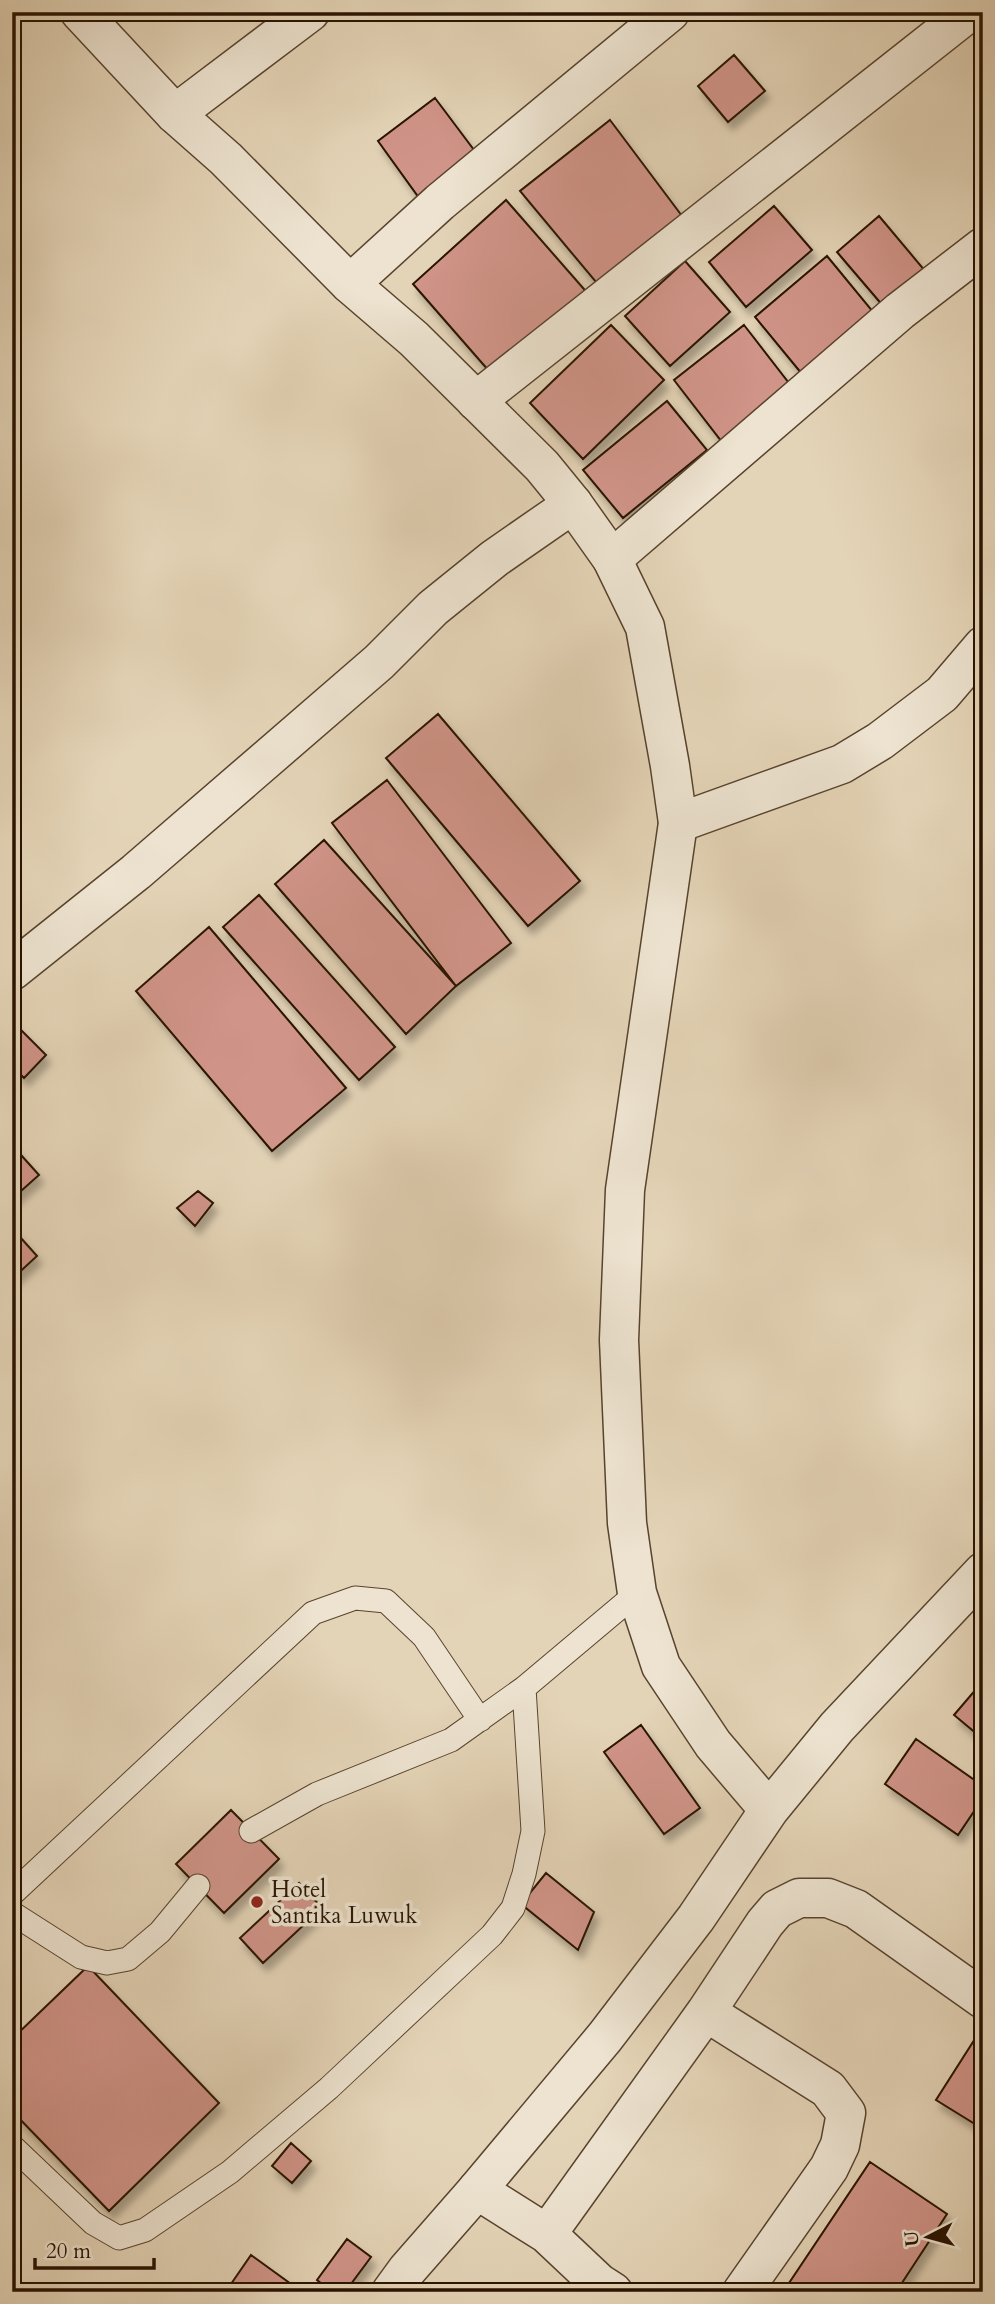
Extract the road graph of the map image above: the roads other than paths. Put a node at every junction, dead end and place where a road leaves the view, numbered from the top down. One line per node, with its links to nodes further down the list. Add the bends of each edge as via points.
1 (80, 12): 5 (street)
2 (310, 12): 5 (street)
3 (670, 12): 7 (street, via 440,202)
4 (969, 12): 8 (street)
5 (176, 114): 7 (street)
6 (983, 247): 10 (street, via 900,311)
7 (350, 284): 8 (street)
8 (476, 401): 9 (street)
9 (573, 503): 10 (street); 13 (street, via 433,608 379,662 136,872)
10 (612, 559): 12 (street, via 645,627)
11 (983, 646): 12 (street, via 942,694 842,764)
12 (678, 824): 15 (street, via 625,1190 619,1340 627,1523)
13 (12, 971)
14 (983, 1572): 18 (street, via 837,1727)
15 (637, 1593): 16 (lane); 18 (street, via 661,1666 713,1744)
16 (524, 1688): 17 (lane); 25 (lane, via 534,1831 513,1908 492,1935 330,2088 230,2172 145,2230 119,2238 93,2223)
17 (480, 1720): 19 (lane, via 451,1741 317,1794); 21 (lane, via 424,1637 386,1601 355,1598 313,1613)
18 (769, 1810): 26 (street, via 696,1918 605,2037)
19 (251, 1831)
20 (198, 1886): 22 (lane, via 152,1939 128,1959 107,1964 81,1957)
21 (12, 1894)
22 (12, 1913)
23 (983, 1999): 24 (street, via 856,1909 828,1898 799,1898 777,1909 765,1923)
24 (706, 2012): 27 (street); 30 (street, via 828,2089 846,2113 840,2145 829,2168)
25 (12, 2146)
26 (477, 2190): 27 (street); 28 (street)
27 (548, 2234): 29 (street)
28 (391, 2292)
29 (612, 2292)
30 (742, 2292)

